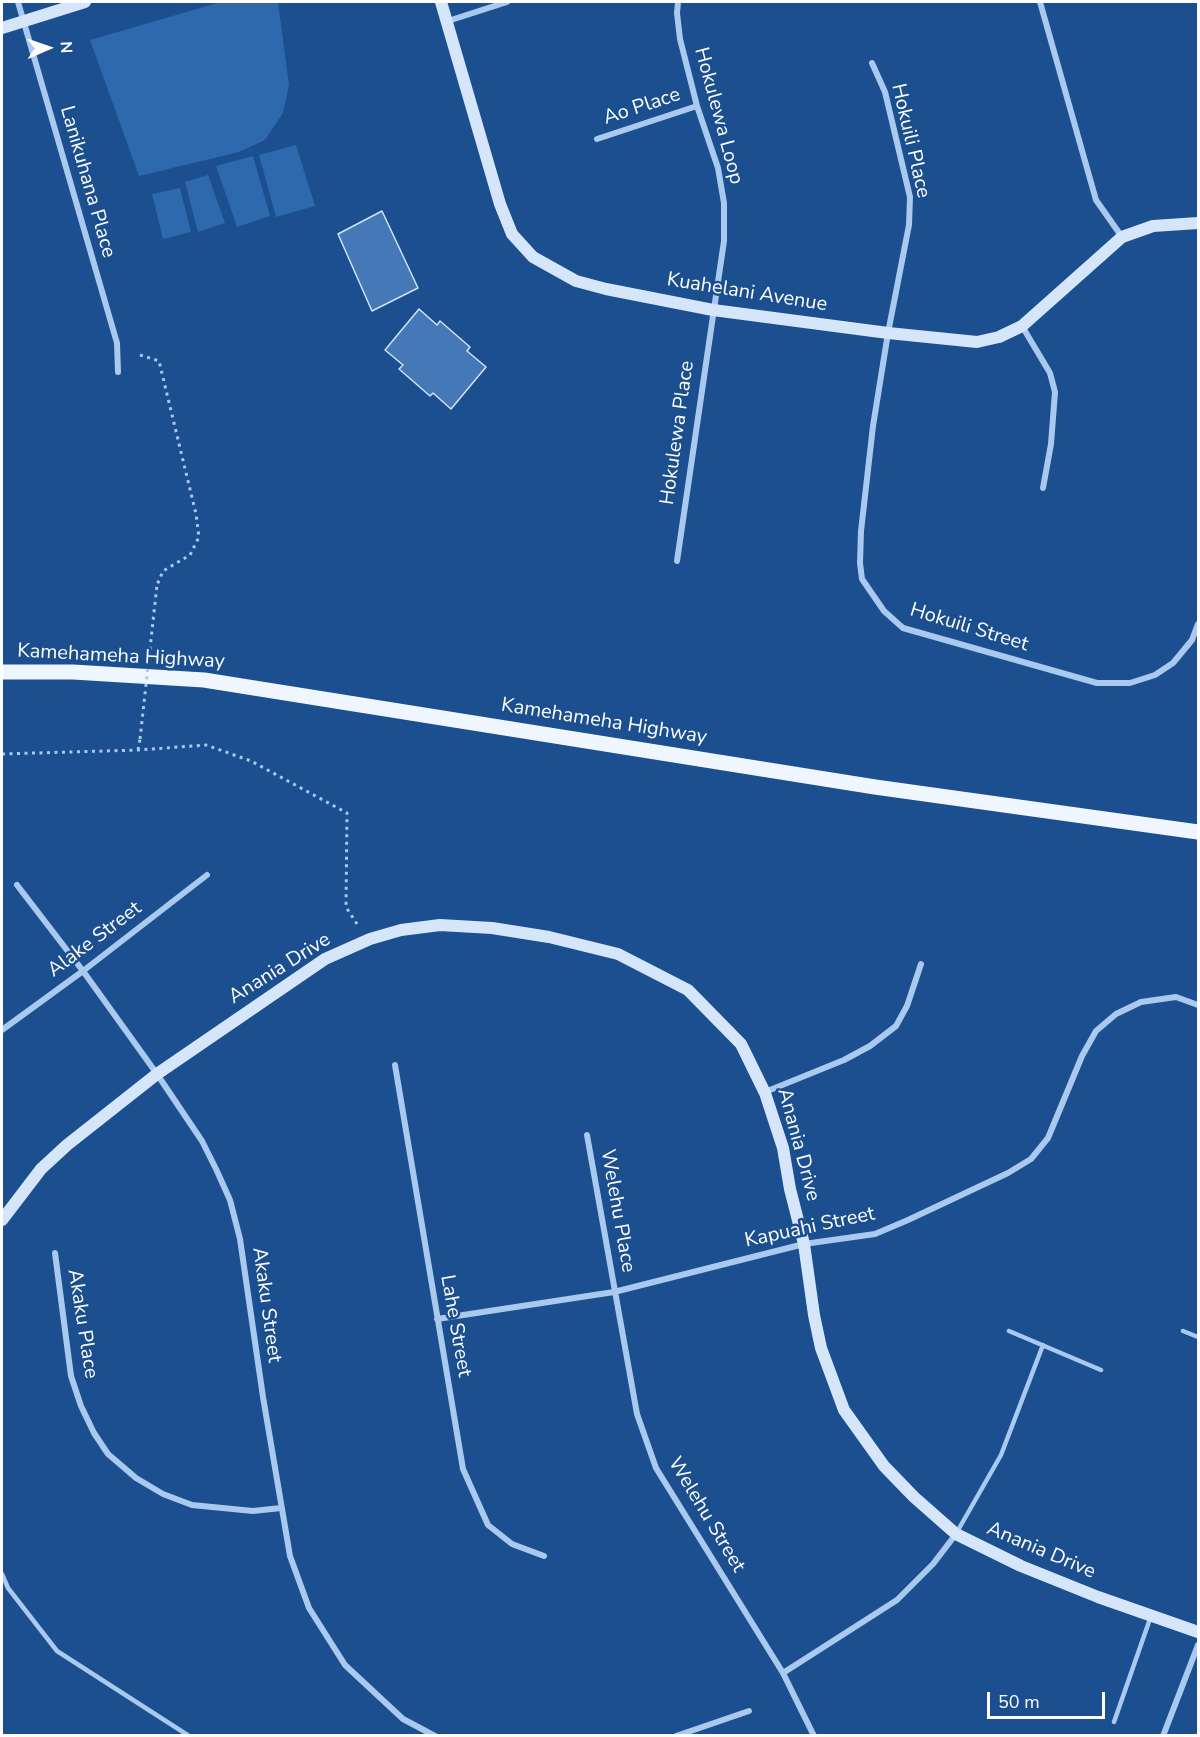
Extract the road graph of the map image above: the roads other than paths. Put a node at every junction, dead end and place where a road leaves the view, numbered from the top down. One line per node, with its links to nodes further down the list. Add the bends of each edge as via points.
1 (18, 2): 8 (street, Lanikuhana Place)
2 (85, 2): 8 (street)
3 (441, 2): 7 (street, Kuahelani Avenue)
4 (507, 2): 7 (street)
5 (678, 2): 11 (street, Hokulewa Loop, via 680,39)
6 (1040, 2): 14 (street, via 1096,200)
7 (448, 21): 15 (street, Kuahelani Avenue, via 500,204 512,234 533,257 576,281)
8 (24, 22): 9 (street); 18 (street, Lanikuhana Place, via 117,343)
9 (2, 28)
10 (872, 63): 17 (street, Hokuili Place, via 885,92 910,197 909,225)
11 (697, 106): 12 (street, Ao Place); 15 (street, Hokulewa Loop, via 718,168 724,203 724,241)
12 (597, 139)
13 (1198, 223): 14 (street, Kuahelani Avenue, via 1153,226)
14 (1122, 237): 16 (street, Kuahelani Avenue)
15 (713, 310): 17 (street, Kuahelani Avenue); 20 (street, Hokulewa Place)
16 (1022, 326): 17 (street, Kuahelani Avenue, via 977,342); 19 (street, via 1050,373 1055,392)
17 (888, 333): 21 (street, Hokuili Street, via 873,426 860,563 862,579 884,611 903,628 1097,683 1130,683 1155,675 1173,663 1192,640)
18 (118, 372)
19 (1043, 488)
20 (677, 561)
21 (1198, 624)
22 (2, 672): 23 (main road, Kamehameha Highway, via 204,680 875,787)
23 (1198, 832)
24 (207, 874): 27 (street, Alake Street)
25 (17, 885): 27 (street, Akaku Street)
26 (921, 964): 32 (street, via 896,1026 844,1060)
27 (83, 971): 29 (street, Alake Street); 31 (street, Akaku Street)
28 (1198, 1005): 35 (street, Kapuahi Street, via 1176,998 1141,1002 1116,1014 1096,1031 1048,1138 1016,1169 875,1234)
29 (2, 1030)
30 (394, 1065): 38 (street, Lahe Street)
31 (157, 1074): 32 (street, Anania Drive, via 325,959 370,939 440,925 549,937 618,954 655,972 688,990 741,1044); 34 (street, Anania Drive, via 41,1169); 44 (street, Akaku Street, via 202,1141 230,1200 240,1239)
32 (765, 1093): 35 (street, Anania Drive, via 783,1148)
33 (587, 1135): 37 (street, Welehu Place)
34 (2, 1220)
35 (804, 1244): 37 (street, Kapuahi Street); 45 (street, Anania Drive, via 821,1348 844,1410 884,1466)
36 (55, 1253): 44 (street, Akaku Place, via 71,1376 81,1406 108,1454 136,1478 192,1505 253,1511)
37 (614, 1292): 38 (street, Kapuahi Street); 51 (street, Welehu Street, via 637,1414 656,1468)
38 (437, 1319): 46 (street, Lahe Street, via 463,1469 474,1497 488,1525 512,1544)
39 (1009, 1331): 42 (lane)
40 (1183, 1331): 41 (lane)
41 (1198, 1337)
42 (1043, 1345): 43 (lane); 45 (lane, via 1001,1455)
43 (1101, 1370)
44 (281, 1508): 55 (street, Akaku Street, via 290,1556 309,1608 345,1665 403,1719)
45 (956, 1534): 48 (street, Anania Drive, via 1021,1566); 51 (street, via 897,1600)
46 (544, 1556)
47 (2, 1574): 54 (lane, via 57,1651)
48 (1151, 1616): 49 (street, Anania Drive); 53 (lane)
49 (1198, 1632)
50 (1198, 1646): 58 (street)
51 (783, 1673): 57 (street, Welehu Street)
52 (749, 1711): 56 (street)
53 (1114, 1722)
54 (189, 1736)
55 (435, 1736)
56 (676, 1736)
57 (814, 1736)
58 (1163, 1736)

